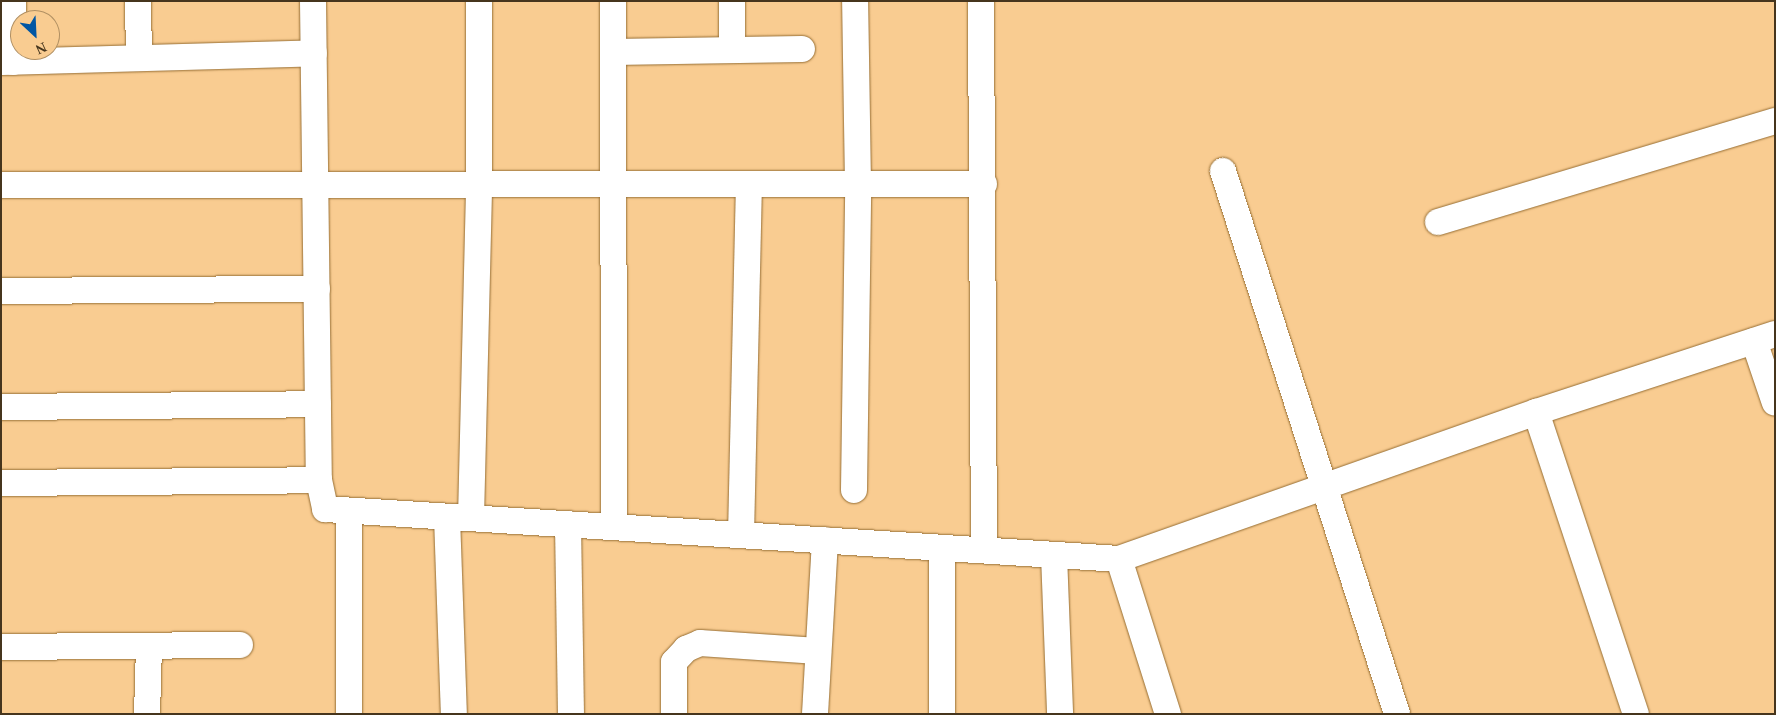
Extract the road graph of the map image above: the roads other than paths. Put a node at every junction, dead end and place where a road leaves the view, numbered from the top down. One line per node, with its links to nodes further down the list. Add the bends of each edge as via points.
1 (13, 1): 14 (street)
2 (138, 1): 13 (street)
3 (313, 1): 12 (street)
4 (479, 1): 19 (street)
5 (613, 1): 11 (street)
6 (732, 1): 9 (street)
7 (855, 1): 21 (street)
8 (981, 1): 22 (street)
9 (732, 50): 10 (street); 11 (street)
10 (802, 50)
11 (613, 52): 20 (street)
12 (314, 53): 13 (street); 18 (street)
13 (139, 56): 14 (street)
14 (7, 62)
15 (1775, 121): 24 (street)
16 (1223, 171): 34 (street)
17 (1, 184): 18 (street)
18 (316, 184): 19 (street); 25 (street)
19 (479, 184): 20 (street); 37 (street)
20 (612, 184): 23 (street); 39 (street)
21 (858, 184): 22 (street); 23 (street); 35 (street)
22 (984, 184): 43 (street)
23 (750, 185): 40 (street)
24 (1438, 222)
25 (317, 289): 26 (street); 29 (street)
26 (1, 291)
27 (1764, 337): 28 (street); 31 (street)
28 (1775, 403)
29 (318, 404): 30 (street); 32 (street)
30 (1, 407)
31 (1536, 412): 34 (street); 60 (street)
32 (319, 480): 33 (street); 36 (street, via 325,509)
33 (1, 483)
34 (1322, 487): 45 (street); 59 (street)
35 (854, 490)
36 (349, 511): 37 (street); 51 (street)
37 (459, 517): 38 (street); 52 (street)
38 (568, 524): 39 (street); 53 (street)
39 (614, 527): 40 (street)
40 (741, 535): 41 (street)
41 (824, 540): 42 (street); 49 (street)
42 (942, 548): 43 (street); 56 (street)
43 (984, 550): 44 (street)
44 (1054, 555): 45 (street); 57 (street)
45 (1119, 559): 58 (street)
46 (149, 646): 47 (street); 48 (street); 50 (street)
47 (240, 646)
48 (1, 647)
49 (818, 651): 54 (street, via 700,643 686,649 674,662); 55 (street)
50 (148, 714)
51 (349, 714)
52 (454, 714)
53 (571, 714)
54 (674, 714)
55 (815, 714)
56 (942, 714)
57 (1060, 714)
58 (1168, 714)
59 (1397, 714)
60 (1636, 714)

